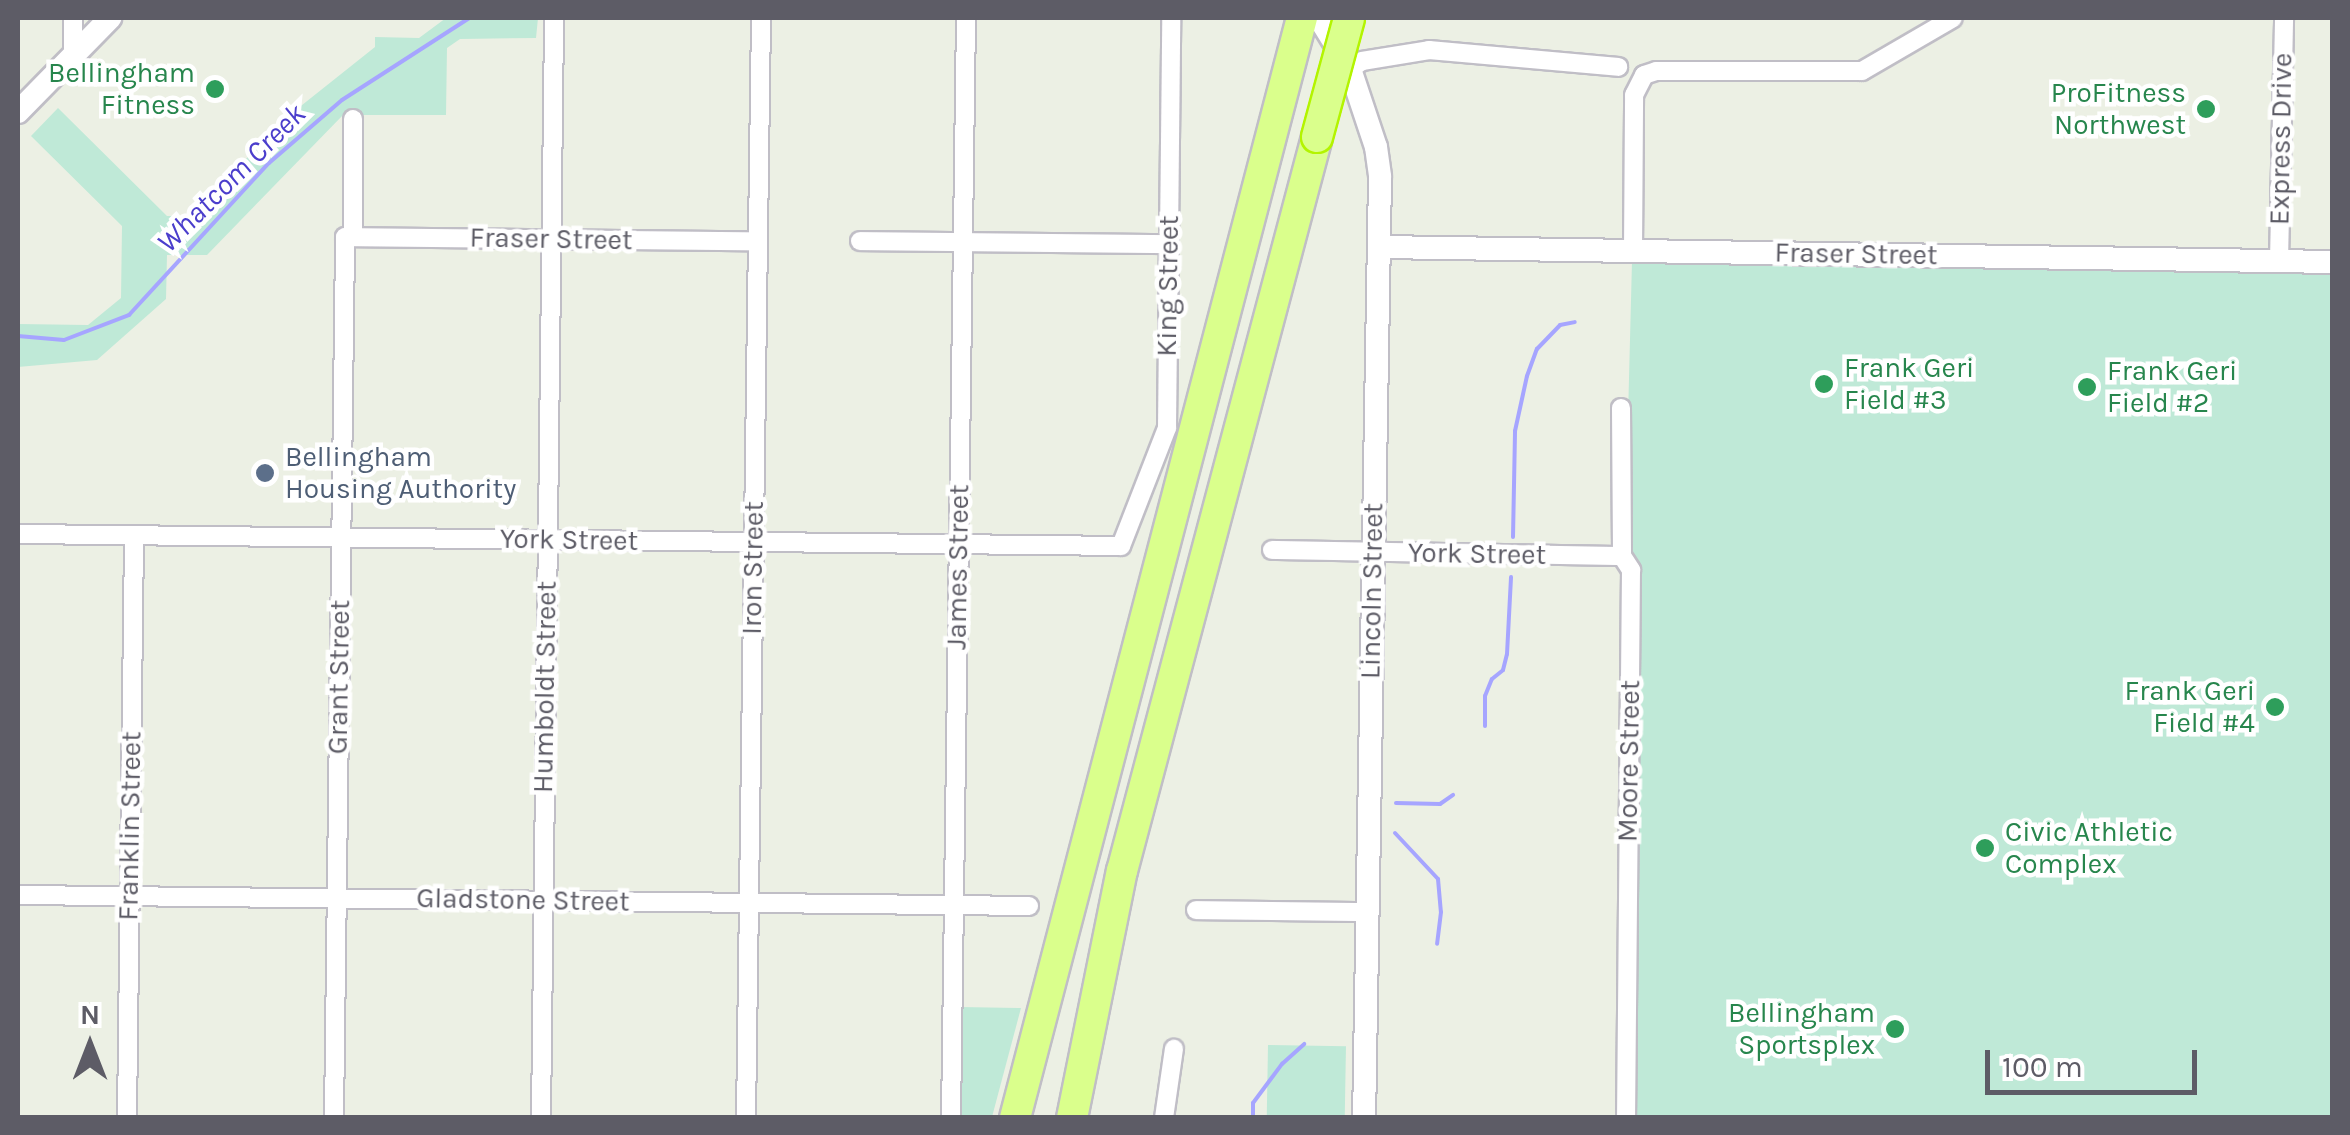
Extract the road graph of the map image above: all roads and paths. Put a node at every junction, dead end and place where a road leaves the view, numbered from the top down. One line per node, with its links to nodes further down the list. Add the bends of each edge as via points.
1 (73, 18): 12 (street)
2 (110, 18): 12 (street)
3 (554, 18): 18 (street, Humboldt Street)
4 (761, 18): 19 (street, Iron Street)
5 (966, 18): 21 (street, James Street)
6 (1170, 18): 22 (street, King Street)
7 (1302, 18): 54 (highway)
8 (1319, 18): 11 (street)
9 (1953, 18): 24 (street, via 1862,72 1644,74 1634,94)
10 (2284, 18): 25 (street, Express Drive)
11 (1341, 29): 47 (highway, bridge)
12 (73, 56): 15 (street)
13 (1618, 68): 14 (street, via 1429,50)
14 (1350, 69): 23 (street, Lincoln Street, via 1376,148)
15 (18, 112)
16 (353, 119): 17 (street, Grant Street)
17 (349, 237): 18 (street, Fraser Street); 30 (street, Grant Street)
18 (550, 239): 19 (street, Fraser Street); 31 (street, Humboldt Street)
19 (758, 241): 32 (street, Iron Street)
20 (860, 241): 21 (street)
21 (963, 242): 22 (street); 33 (street, James Street)
22 (1168, 244): 34 (street, King Street, via 1167,428)
23 (1380, 247): 24 (street, Fraser Street); 36 (street, Lincoln Street)
24 (1633, 251): 25 (street, Fraser Street)
25 (2279, 261): 26 (street, Fraser Street)
26 (2332, 262)
27 (1621, 408): 37 (street, Moore Street)
28 (18, 534): 29 (street, York Street)
29 (134, 535): 30 (street, York Street); 39 (street, Franklin Street)
30 (341, 538): 31 (street, York Street); 40 (street, Grant Street)
31 (547, 540): 32 (street, York Street); 41 (street, Humboldt Street)
32 (754, 542): 33 (street, York Street); 42 (street, Iron Street)
33 (958, 544): 34 (street, York Street); 43 (street, James Street)
34 (1121, 546)
35 (1272, 550): 36 (street, York Street)
36 (1372, 552): 37 (street, York Street); 46 (street, Lincoln Street)
37 (1622, 556): 59 (street, Moore Street, via 1631,570)
38 (18, 895): 39 (street, Gladstone Street)
39 (130, 896): 40 (street, Gladstone Street); 49 (street, Franklin Street)
40 (336, 898): 41 (street, Gladstone Street); 50 (street, Grant Street)
41 (543, 900): 42 (street, Gladstone Street); 51 (street, Humboldt Street)
42 (749, 902): 43 (street, Gladstone Street); 52 (street, Iron Street)
43 (954, 905): 44 (street, Gladstone Street); 53 (street, James Street)
44 (1030, 906)
45 (1196, 910): 46 (street)
46 (1368, 912): 58 (street, Lincoln Street)
47 (1099, 978): 55 (highway); 56 (highway)
48 (1174, 1049): 57 (street)
49 (127, 1118)
50 (334, 1118)
51 (540, 1118)
52 (746, 1118)
53 (951, 1118)
54 (1015, 1118)
55 (1060, 1118)
56 (1072, 1118)
57 (1164, 1118)
58 (1364, 1118)
59 (1626, 1118)

